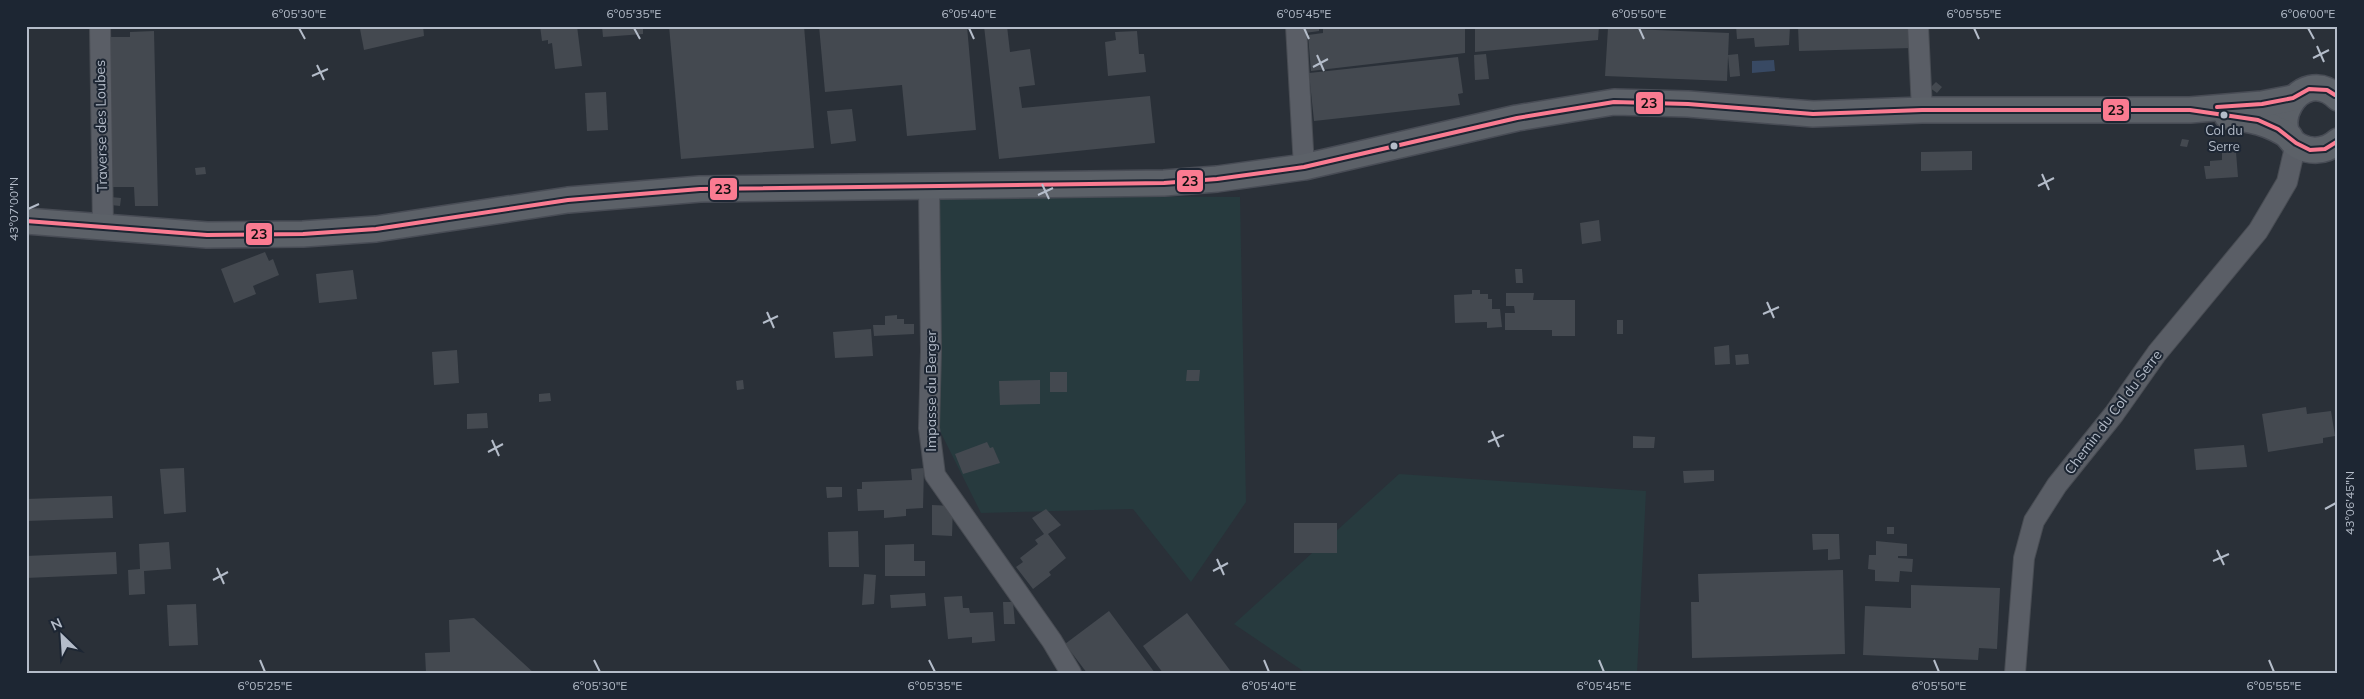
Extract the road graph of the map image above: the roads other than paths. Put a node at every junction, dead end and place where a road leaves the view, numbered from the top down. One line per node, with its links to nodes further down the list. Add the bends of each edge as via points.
1 (100, 26): 12 (street, Traverse des Loubes)
2 (1296, 26): 9 (street)
3 (1918, 26): 6 (street)
4 (2337, 96): 5 (main road, via 2327,90 2309,89)
5 (2293, 98): 7 (main road); 8 (main road, via 2284,117 2285,127)
6 (1922, 110): 7 (main road); 9 (main road, via 1813,114 1614,102 1517,118)
7 (2190, 110): 8 (main road, via 2258,120)
8 (2310, 143): 14 (street, Chemin du Col du Serre, via 2258,231 2157,353 2114,414 2057,485 2034,521 2024,558)
9 (1304, 167): 10 (main road, via 1164,183)
10 (930, 185): 12 (main road, via 700,189 568,200 376,228 303,234 207,235); 13 (street, Impasse du Berger, via 929,428 935,475)
11 (26, 221): 12 (main road)
12 (103, 226)
13 (1071, 673)
14 (2015, 673)

